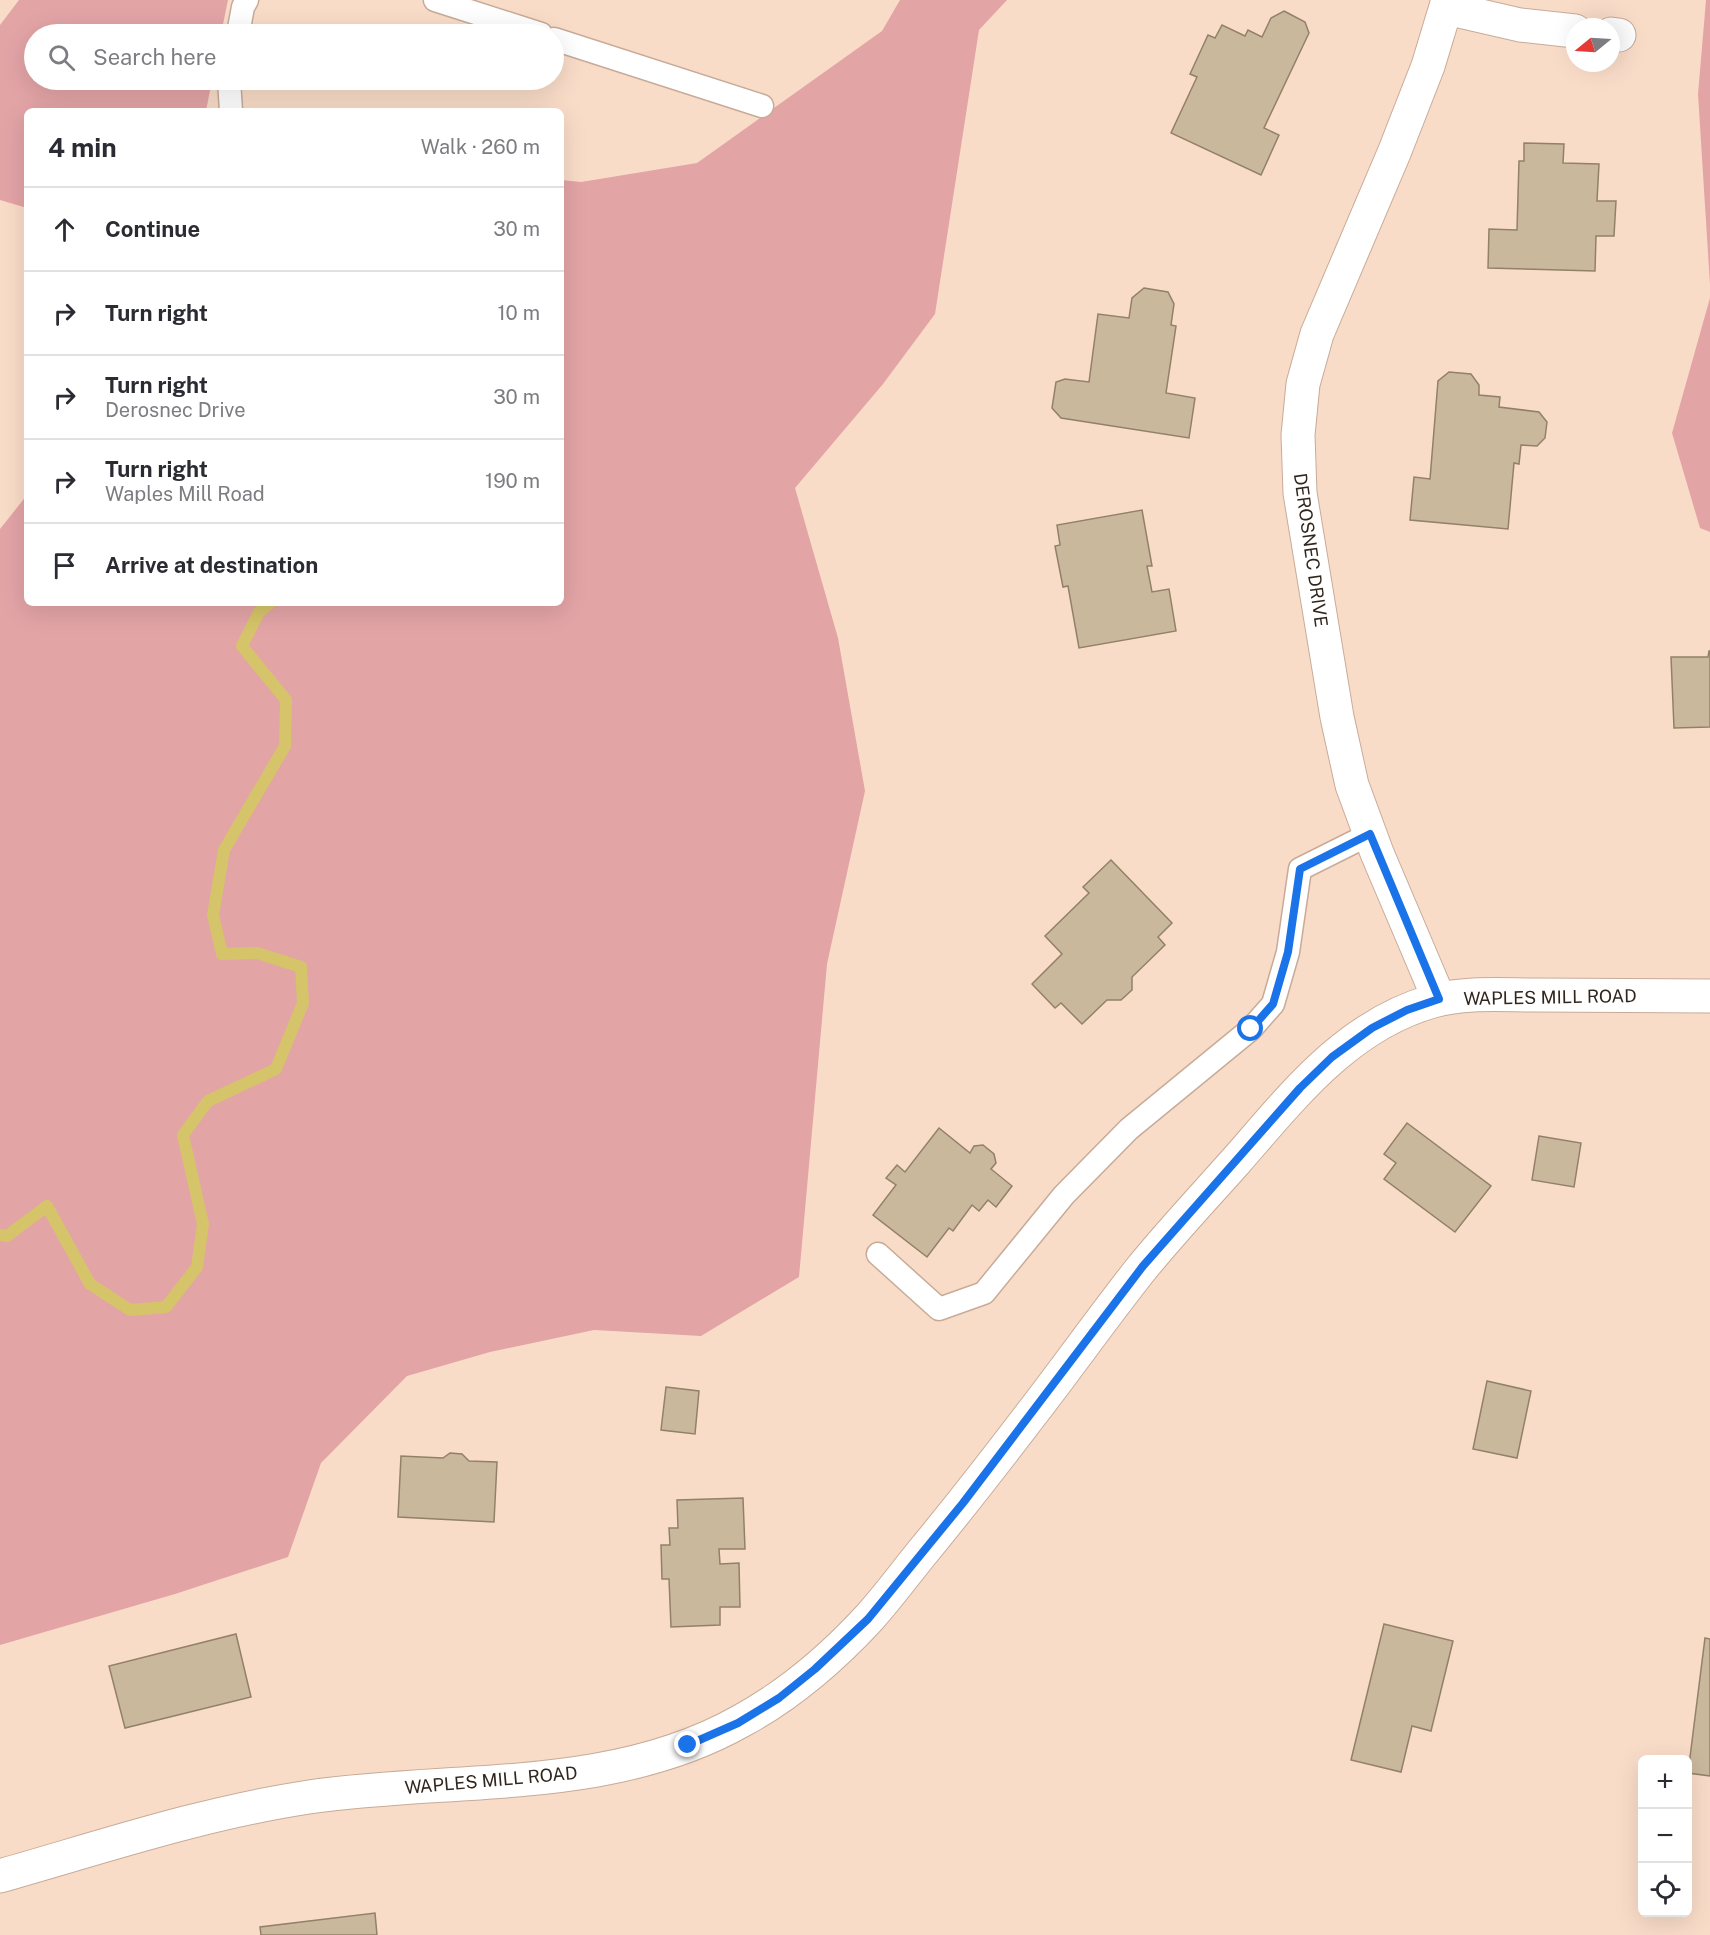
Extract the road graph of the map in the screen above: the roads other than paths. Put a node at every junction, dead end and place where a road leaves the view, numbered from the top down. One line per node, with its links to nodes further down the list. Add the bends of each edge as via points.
1 (247, 0): 4 (lane)
2 (435, 0): 5 (lane)
3 (1447, 4): 6 (main road, via 1520,25); 11 (main road, DEROSNEC DRIVE, via 1394,153 1317,334 1303,384 1298,435 1300,493 1337,717 1352,785)
4 (240, 24)
5 (510, 24)
6 (1566, 30)
7 (564, 42): 9 (lane)
8 (230, 90): 10 (lane)
9 (762, 106)
10 (231, 108)
11 (1370, 834): 13 (main road, DEROSNEC DRIVE); 14 (lane, via 1300,869 1288,952 1273,1004 1251,1029 1129,1130 1064,1194 984,1293 939,1309)
12 (1710, 996): 13 (main road, WAPLES MILL ROAD)
13 (1439, 999): 15 (main road, WAPLES MILL ROAD, via 1372,1028 1332,1057 1300,1088 1143,1266 963,1503 868,1619 779,1698 738,1723 646,1759 587,1772 309,1798 182,1823)
14 (878, 1254)
15 (0, 1876)

